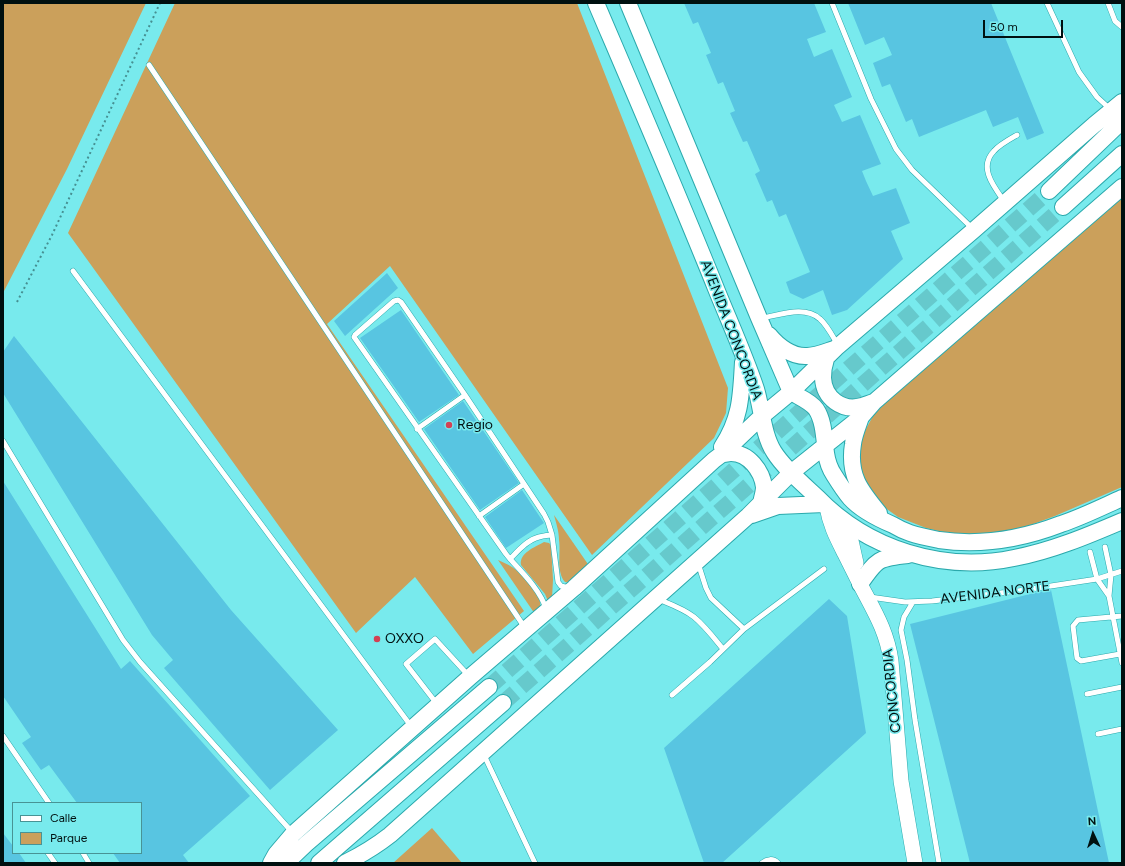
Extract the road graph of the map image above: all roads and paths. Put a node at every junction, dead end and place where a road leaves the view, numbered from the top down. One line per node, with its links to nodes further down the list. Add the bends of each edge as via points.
1 (160, 3): 18 (path, via 52,235)
2 (596, 3): 21 (main road, AVENIDA CONCORDIA)
3 (628, 3): 19 (main road, AVENIDA CONCORDIA)
4 (832, 3): 16 (lane, via 871,99 896,149 912,170)
5 (1047, 3): 9 (lane, via 1079,72 1097,97)
6 (1108, 3): 7 (lane, via 1115,21)
7 (1122, 27)
8 (149, 65): 59 (lane)
9 (1118, 111): 13 (main road); 14 (main road)
10 (1017, 135): 14 (lane, via 994,151 987,162 993,186)
11 (1122, 154): 15 (main road)
12 (1122, 187): 24 (main road)
13 (1049, 191)
14 (1005, 203): 16 (main road)
15 (1063, 207)
16 (974, 230): 20 (main road)
17 (72, 271): 71 (lane)
18 (17, 302)
19 (761, 322): 20 (main road, via 773,340 792,353 806,356); 20 (lane, via 796,311 811,313 820,319); 22 (main road, AVENIDA CONCORDIA)
20 (833, 351): 22 (main road); 24 (main road, via 823,376 827,393 841,406 861,407)
21 (744, 357): 25 (main road, AVENIDA CONCORDIA); 30 (main road, via 738,414)
22 (791, 392): 25 (main road); 29 (main road, via 815,408 820,416)
23 (465, 395): 27 (lane); 27 (lane, via 401,302 394,301 354,337); 32 (lane)
24 (874, 402): 26 (main road)
25 (762, 416): 30 (main road); 31 (main road, AVENIDA CONCORDIA, via 774,452)
26 (860, 417): 29 (main road); 39 (main road, via 853,443 854,476 867,499)
27 (417, 429): 36 (lane)
28 (3, 441): 77 (lane, via 123,640)
29 (825, 445): 31 (main road); 39 (main road, via 832,471 850,498)
30 (718, 457): 34 (main road, via 732,453 742,455 758,468 764,489); 52 (main road)
31 (792, 472): 34 (main road); 35 (main road, AVENIDA CONCORDIA)
32 (524, 484): 36 (lane); 41 (lane, via 544,514)
33 (1122, 498): 39 (main road, via 1061,525 1003,540 964,543 910,533)
34 (761, 503): 37 (main road)
35 (825, 506): 37 (main road, via 778,506); 40 (main road, AVENIDA CONCORDIA); 51 (street, CONCORDIA, via 832,529)
36 (479, 516): 45 (lane)
37 (748, 516): 46 (main road)
38 (1122, 521): 44 (main road, AVENIDA CONCORDIA, via 1037,553 996,561 941,561)
39 (886, 522)
40 (847, 523): 44 (main road, AVENIDA CONCORDIA, via 880,542); 51 (street)
41 (552, 535): 45 (lane, via 533,539); 52 (lane, via 558,584)
42 (1105, 548): 49 (lane)
43 (1090, 552): 50 (lane)
44 (914, 555): 51 (main road, via 893,556 880,560 870,569)
45 (510, 558): 56 (lane, via 531,583)
46 (698, 561): 54 (main road); 60 (lane, via 711,598)
47 (824, 569): 60 (lane)
48 (1122, 571): 49 (lane, AVENIDA NORTE)
49 (1111, 576): 50 (lane, AVENIDA NORTE); 53 (lane)
50 (1097, 579): 53 (lane); 55 (lane, AVENIDA NORTE, via 1003,593)
51 (862, 587): 55 (lane, AVENIDA NORTE, via 899,601); 89 (street, CONCORDIA, via 888,643 901,781)
52 (574, 588): 56 (main road)
53 (1109, 596): 57 (lane)
54 (655, 598): 61 (lane, via 693,616); 75 (main road)
55 (913, 602): 90 (lane, via 904,616 900,630)
56 (546, 611): 59 (main road)
57 (1112, 616): 58 (lane); 62 (lane); 62 (lane, via 1078,620 1073,626 1077,658 1081,661)
58 (1122, 616)
59 (525, 629): 64 (main road)
60 (744, 629): 61 (lane)
61 (723, 649): 68 (lane)
62 (1120, 654): 63 (lane)
63 (1122, 663)
64 (470, 677): 70 (main road); 70 (lane, via 436,639 406,664)
65 (489, 687): 83 (main road)
66 (1122, 687): 67 (lane)
67 (1087, 694)
68 (672, 695)
69 (503, 703): 84 (main road)
70 (438, 705): 71 (main road)
71 (412, 728): 77 (main road)
72 (1122, 729): 73 (lane)
73 (1098, 734)
74 (3, 736): 76 (lane)
75 (482, 752): 85 (main road, via 385,838); 86 (lane)
76 (48, 802)
77 (293, 834): 82 (main road)
78 (49, 854): 80 (lane)
79 (84, 854): 81 (lane)
80 (55, 863)
81 (90, 863)
82 (271, 863)
83 (286, 863)
84 (319, 863)
85 (345, 863)
86 (535, 863)
87 (762, 863): 88 (lane, via 771,859)
88 (778, 863)
89 (915, 863)
90 (939, 863)

